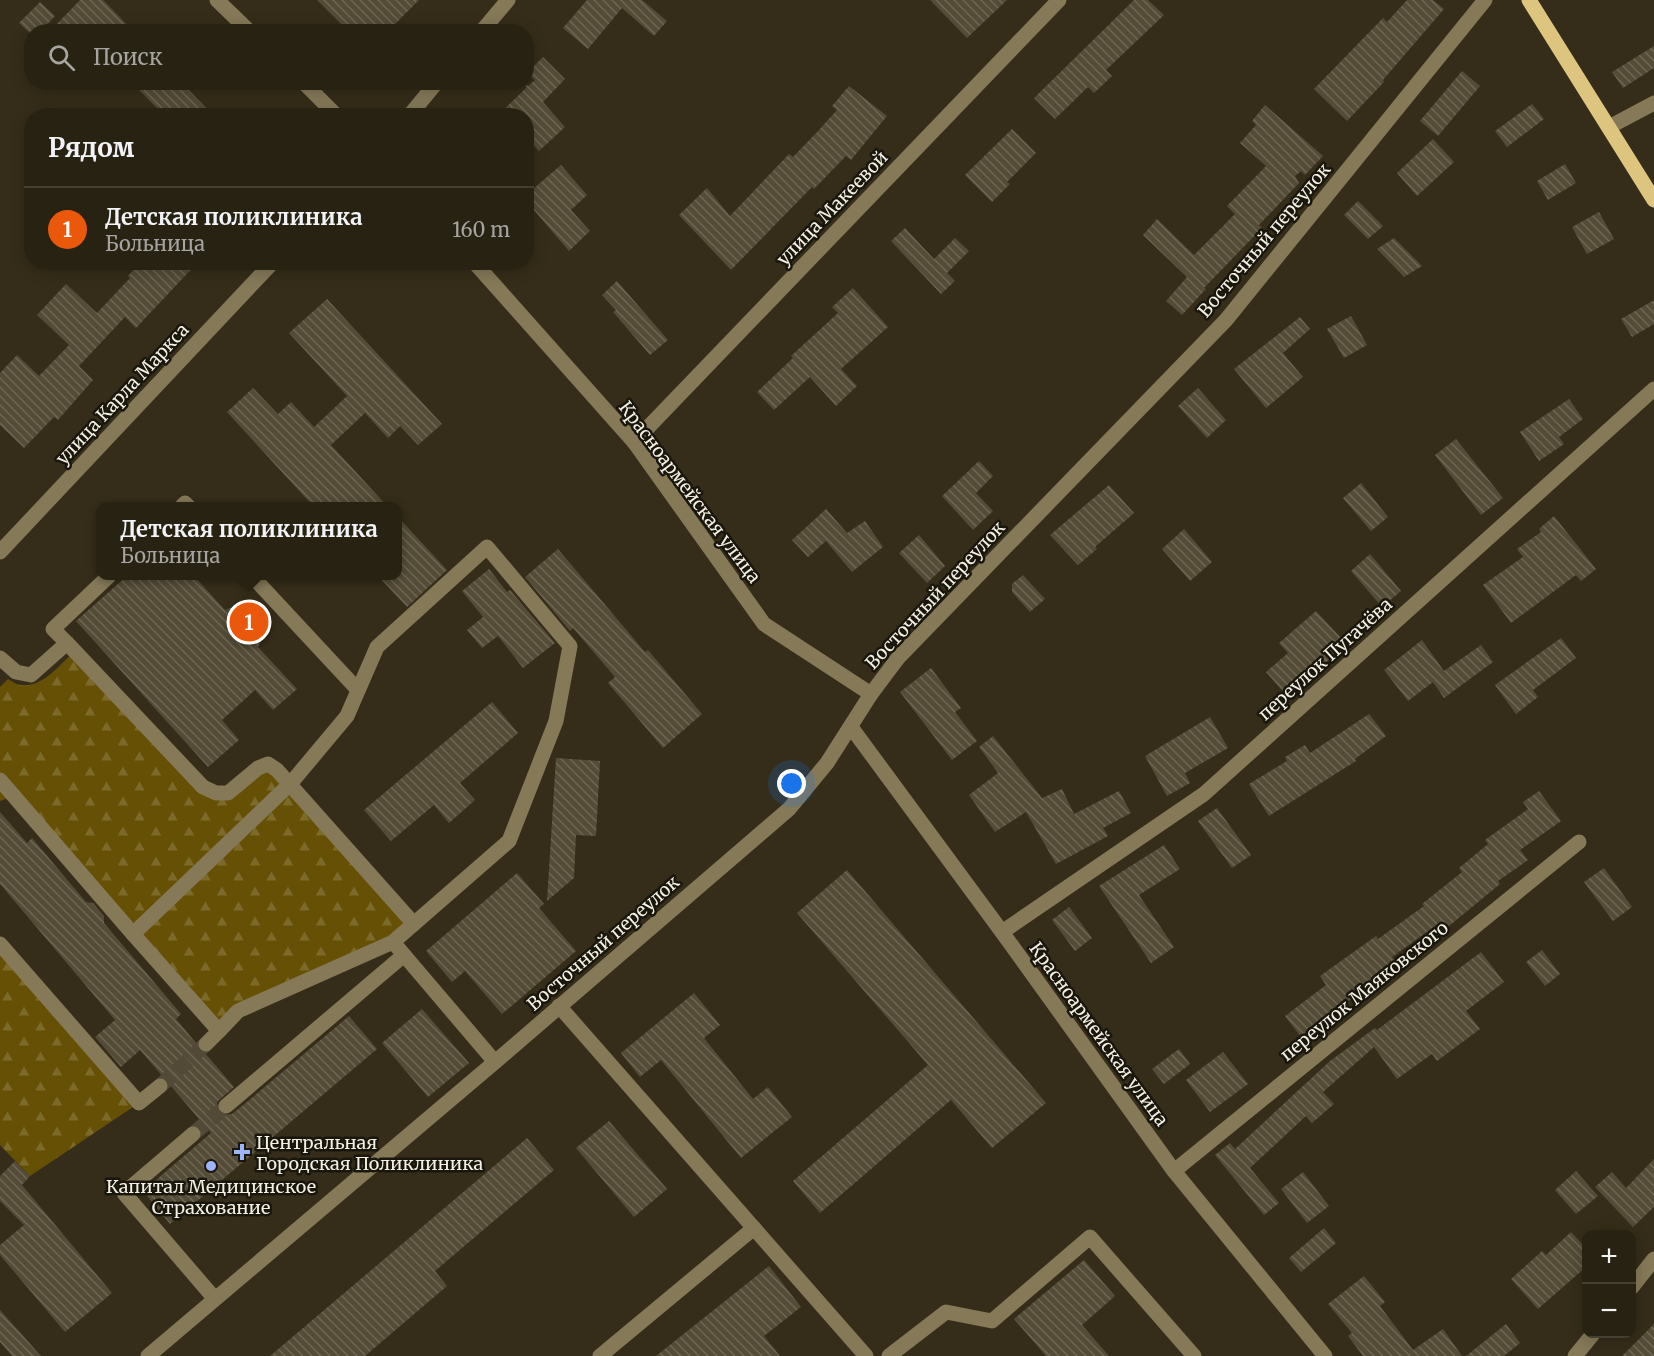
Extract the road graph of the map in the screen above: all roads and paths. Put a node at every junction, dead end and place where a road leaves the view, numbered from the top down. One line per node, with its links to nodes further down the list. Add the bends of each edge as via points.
1 (217, 0): 6 (street)
2 (508, 0): 7 (street)
3 (1059, 0): 18 (street, улица Макеевой)
4 (1485, 0): 25 (street, Восточный переулок, via 1226,320 905,651)
5 (1528, 0): 13 (main road)
6 (242, 24)
7 (488, 24)
8 (311, 90): 11 (street)
9 (430, 90): 12 (street)
10 (1654, 103): 13 (street)
11 (329, 108)
12 (416, 108)
13 (1609, 127): 14 (main road)
14 (1654, 200)
15 (265, 270): 19 (street, улица Карла Маркса)
16 (481, 270): 18 (street, Красноармейская улица)
17 (1654, 389): 31 (street, переулок Пугачёва, via 1204,794)
18 (634, 442): 25 (street, Красноармейская улица, via 764,624)
19 (0, 552)
20 (105, 580): 22 (street, via 53,628)
21 (256, 580): 24 (street)
22 (67, 643): 23 (street, via 32,675 16,672); 28 (street, via 203,787 228,793 268,764)
23 (0, 658)
24 (358, 690): 28 (street, via 346,716); 30 (street, via 377,647 487,546 570,646 556,721 509,840)
25 (871, 694): 26 (street, Восточный переулок)
26 (851, 727): 31 (street, Красноармейская улица); 36 (street, Восточный переулок, via 789,809)
27 (0, 780): 32 (street)
28 (291, 783): 30 (street); 32 (street)
29 (1579, 842): 43 (street, переулок Маяковского)
30 (414, 924): 33 (street)
31 (1002, 932): 43 (street, Красноармейская улица)
32 (133, 934): 37 (street)
33 (393, 942): 35 (street); 37 (street, via 238,1011)
34 (0, 944): 40 (street, via 139,1103)
35 (404, 955): 39 (street); 41 (street)
36 (559, 1006): 39 (street, Восточный переулок); 44 (street)
37 (219, 1031): 38 (street)
38 (206, 1044)
39 (495, 1062): 47 (street, Восточный переулок)
40 (160, 1086)
41 (226, 1106)
42 (193, 1134): 47 (street, via 124,1193)
43 (1174, 1171): 54 (street, Красноармейская улица)
44 (754, 1228): 50 (street); 51 (street)
45 (1654, 1259): 46 (street)
46 (1634, 1284)
47 (215, 1299): 49 (street, Восточный переулок)
48 (1590, 1338): 55 (street)
49 (148, 1356)
50 (600, 1356)
51 (866, 1356)
52 (889, 1356): 53 (street, via 946,1312 992,1321 1090,1237)
53 (1194, 1356)
54 (1325, 1356)
55 (1575, 1356)

